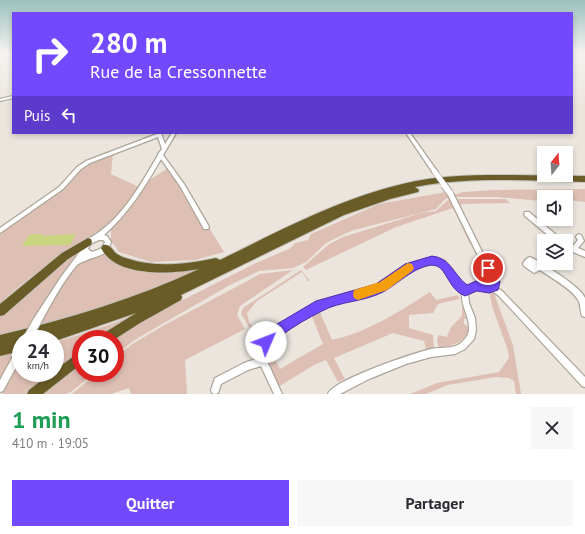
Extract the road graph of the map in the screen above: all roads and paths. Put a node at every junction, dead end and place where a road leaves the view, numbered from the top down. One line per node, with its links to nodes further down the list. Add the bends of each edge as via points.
1 (12, 97): 2 (street)
2 (0, 100)
3 (159, 134): 6 (street); 12 (street, via 88,162 61,188)
4 (173, 134): 6 (street)
5 (409, 134): 23 (street, bridge, via 450,193)
6 (162, 152): 10 (street); 11 (street, via 130,202)
7 (585, 179): 20 (highway, via 476,178 438,180 407,186 346,204)
8 (585, 184): 21 (highway, via 473,183 409,191 351,209)
9 (527, 214): 13 (street)
10 (206, 227)
11 (108, 229): 14 (street); 16 (street)
12 (0, 231)
13 (551, 234)
14 (98, 237): 16 (street); 17 (street)
15 (579, 237): 18 (street, via 581,241)
16 (106, 243): 17 (street, via 97,254); 20 (highway, via 113,257 136,266 185,268)
17 (88, 249): 25 (highway, via 65,256); 27 (street, bridge, via 63,279)
18 (574, 249): 19 (street)
19 (585, 254)
20 (232, 258): 30 (highway, via 115,309)
21 (224, 270): 28 (highway); 29 (highway, via 132,311)
22 (545, 270): 26 (street, via 581,296)
23 (487, 281): 24 (street); 36 (street)
24 (465, 291): 33 (street, via 455,282 446,266 432,260 409,268 379,288 320,305 276,331 266,342); 41 (street, via 464,298 472,317 473,328 464,345 457,349 429,354 355,380)
25 (0, 311)
26 (585, 313)
27 (32, 330)
28 (119, 330)
29 (64, 333)
30 (0, 341)
31 (12, 347): 32 (highway)
32 (0, 350)
33 (263, 361): 38 (street, via 218,381); 40 (street)
34 (72, 364): 39 (highway)
35 (12, 367): 37 (street)
36 (585, 383)
37 (0, 388)
38 (215, 390)
39 (33, 394)
40 (278, 394)
41 (332, 394)

